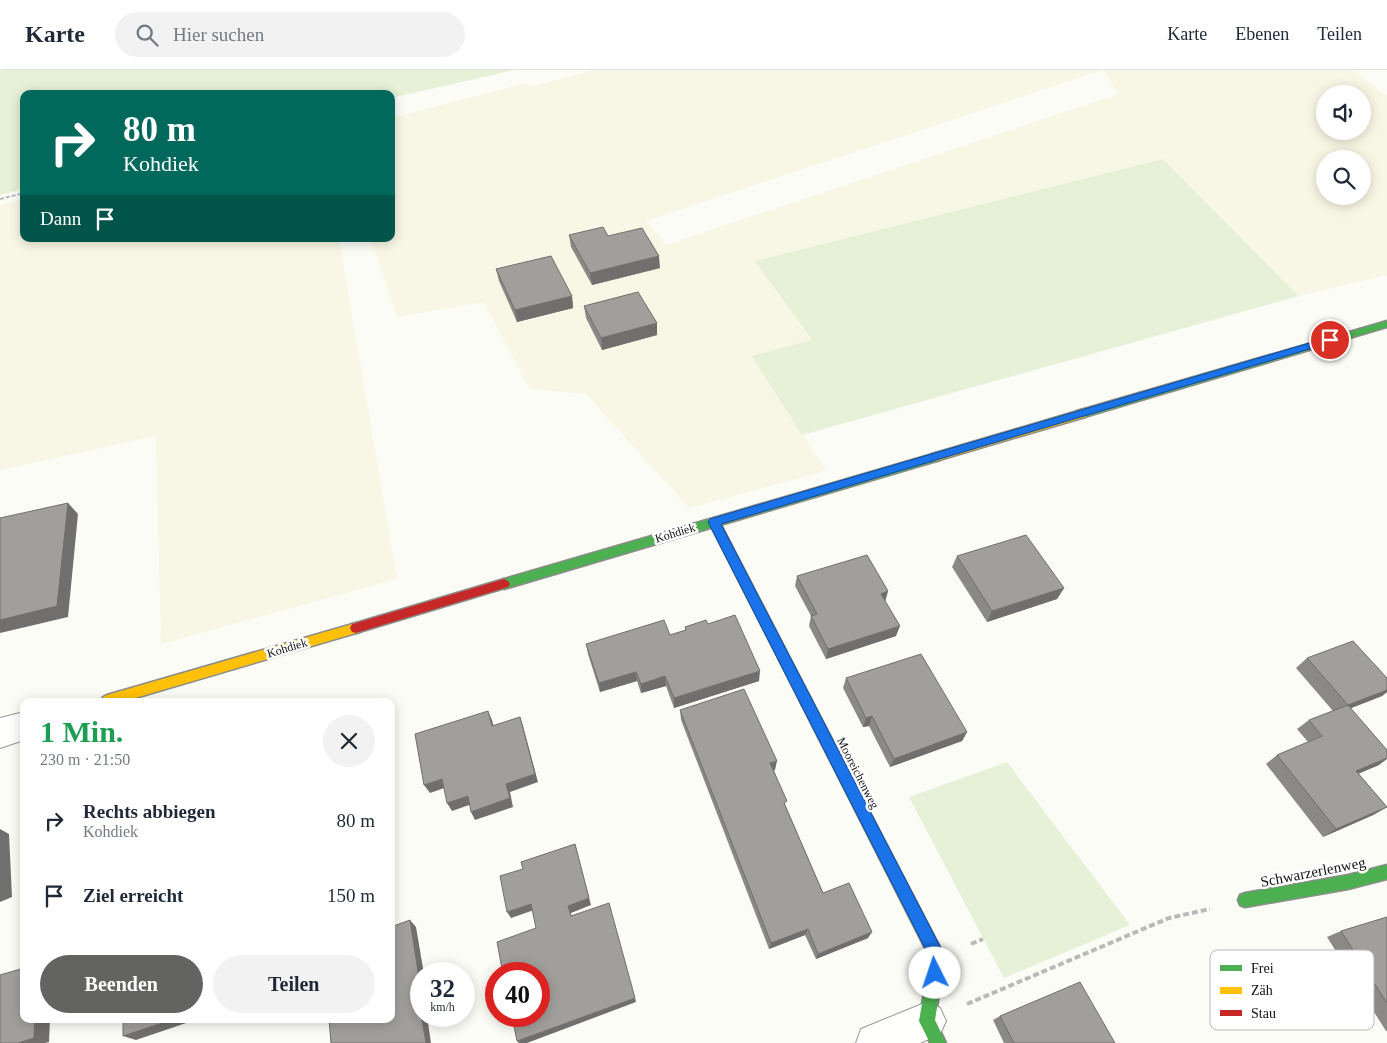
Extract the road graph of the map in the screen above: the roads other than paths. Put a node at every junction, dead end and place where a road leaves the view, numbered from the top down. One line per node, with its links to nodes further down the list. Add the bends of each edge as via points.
1 (1387, 324): 2 (street, Kohdiek)
2 (714, 522): 3 (street, Kohdiek); 8 (street, Mooreichenweg, via 938,957)
3 (117, 698)
4 (20, 727): 5 (street)
5 (0, 733)
6 (1387, 872): 7 (street, Schwarzerlenweg)
7 (1245, 900)
8 (932, 1032): 9 (street)
9 (875, 1043)

